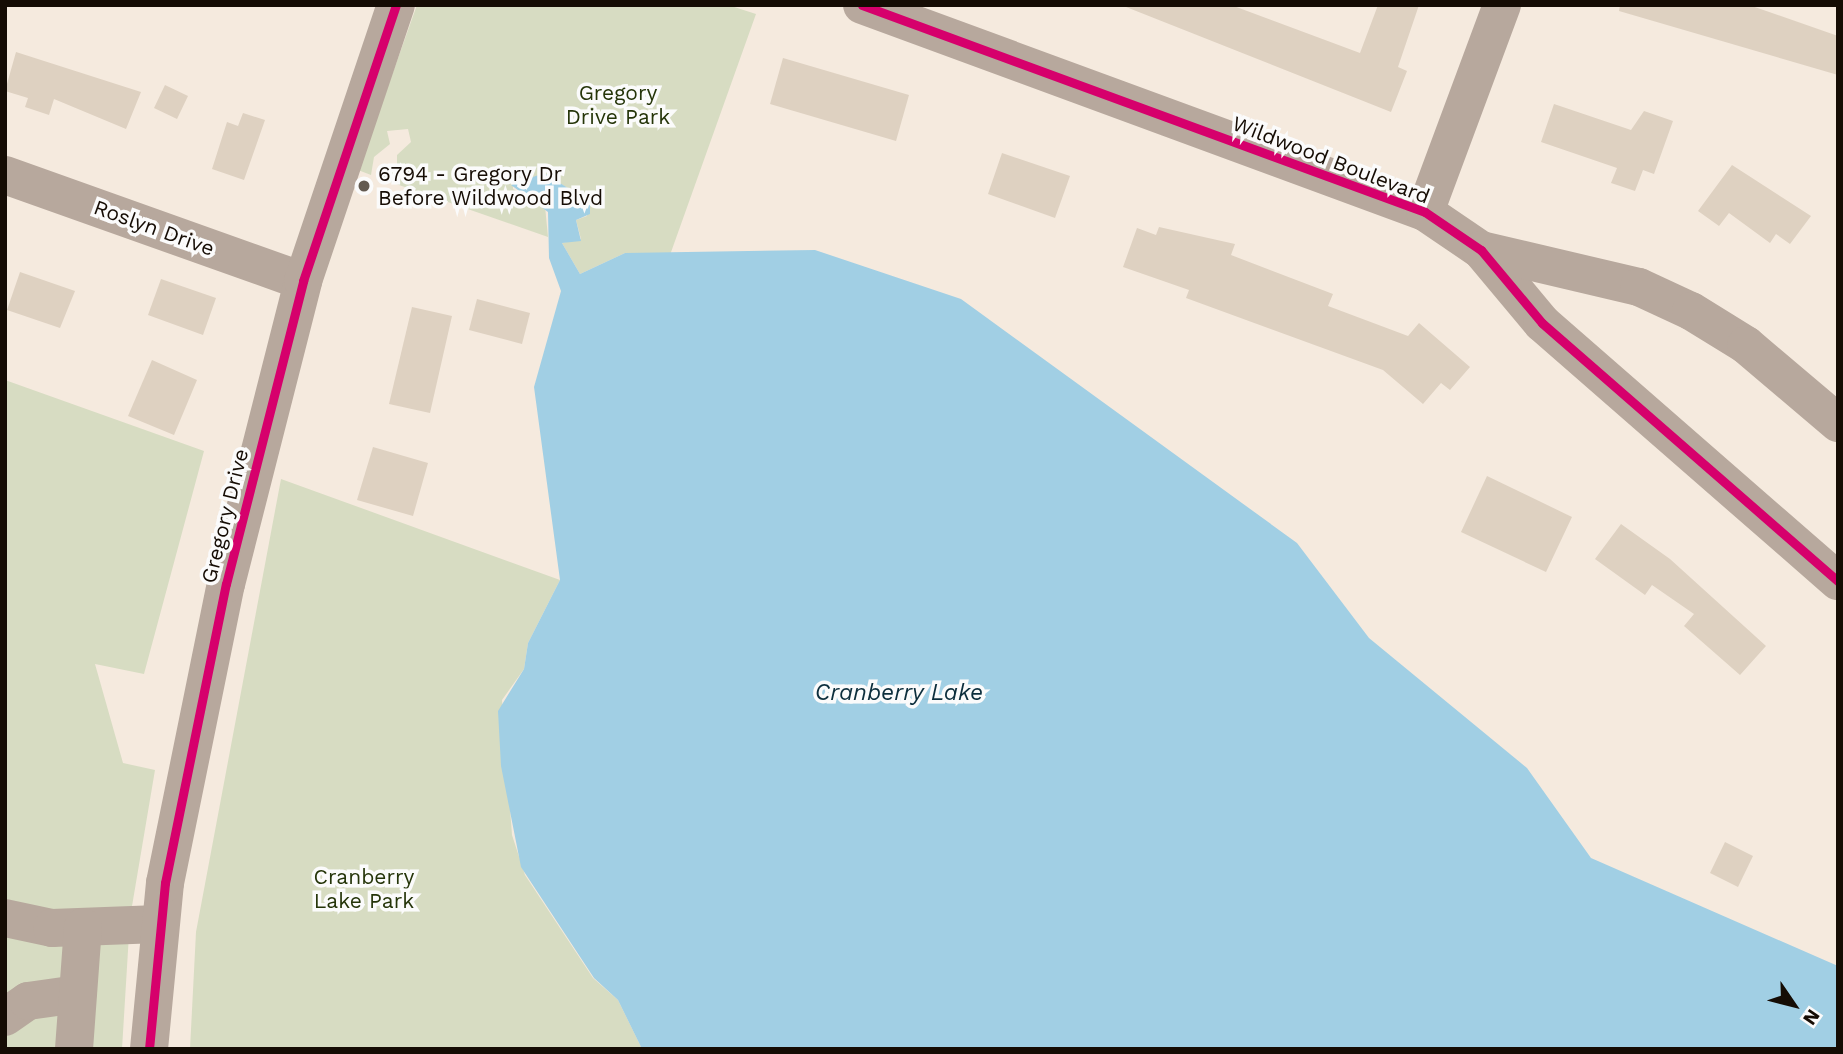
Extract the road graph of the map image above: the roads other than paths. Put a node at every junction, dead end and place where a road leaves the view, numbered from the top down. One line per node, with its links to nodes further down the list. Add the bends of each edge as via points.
1 (396, 5): 7 (street, Gregory Drive)
2 (862, 5): 5 (street, Wildwood Boulevard)
3 (1502, 5): 5 (street)
4 (5, 175): 7 (street, Roslyn Drive)
5 (1425, 212): 6 (street, Wildwood Boulevard)
6 (1481, 250): 8 (street, Wildwood Boulevard, via 1639,287 1691,311 1746,345); 9 (street, Wildwood Boulevard, via 1542,323)
7 (303, 281): 11 (street, Gregory Drive, via 190,742)
8 (1838, 423)
9 (1838, 581)
10 (5, 918): 12 (street)
11 (159, 924): 12 (street); 16 (street, Gregory Drive)
12 (83, 927): 13 (street)
13 (78, 994): 14 (street, via 28,1001); 15 (street)
14 (5, 1017)
15 (74, 1049)
16 (149, 1049)

